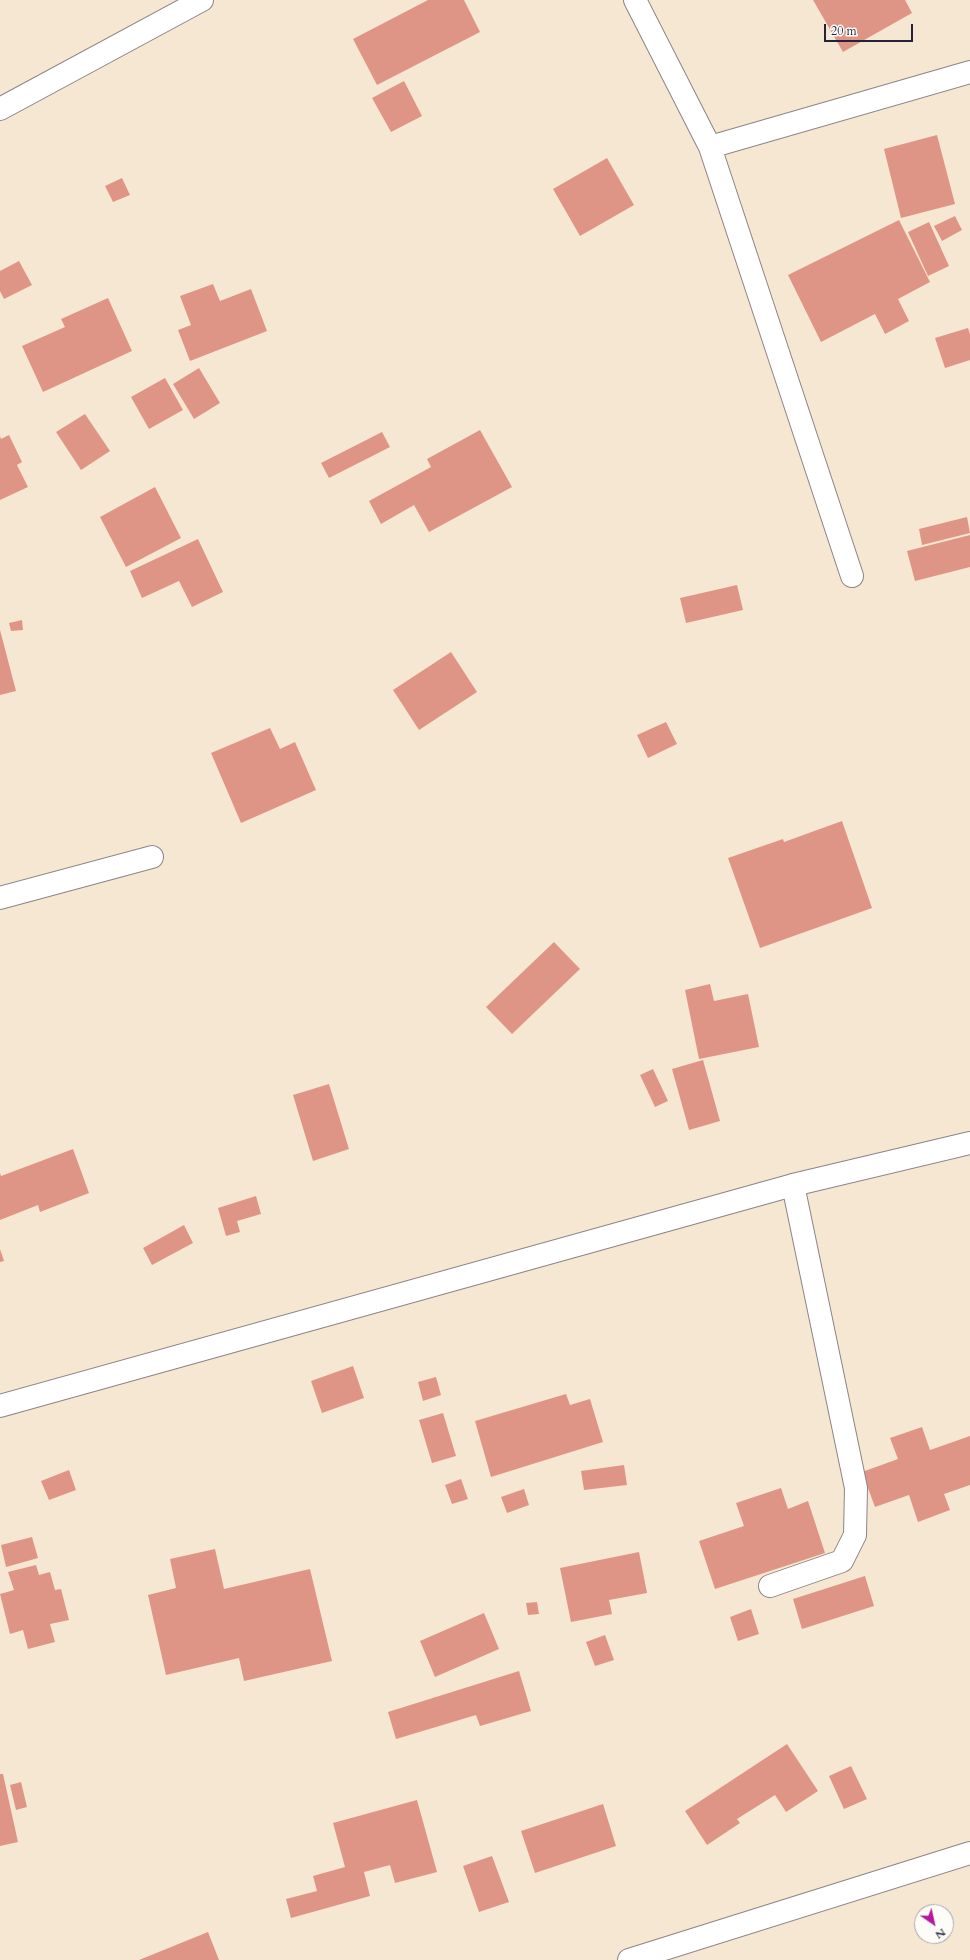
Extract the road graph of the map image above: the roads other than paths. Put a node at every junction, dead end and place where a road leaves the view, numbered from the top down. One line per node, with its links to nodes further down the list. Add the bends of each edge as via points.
1 (202, 0): 4 (street)
2 (635, 0): 5 (street)
3 (970, 72): 5 (street)
4 (0, 109)
5 (710, 147): 6 (street)
6 (852, 576)
7 (152, 857): 8 (street)
8 (0, 898)
9 (970, 1143): 10 (street)
10 (793, 1185): 11 (street); 12 (street, via 856,1488 855,1535 842,1561)
11 (0, 1406)
12 (770, 1586)
13 (970, 1853): 14 (street)
14 (629, 1960)

